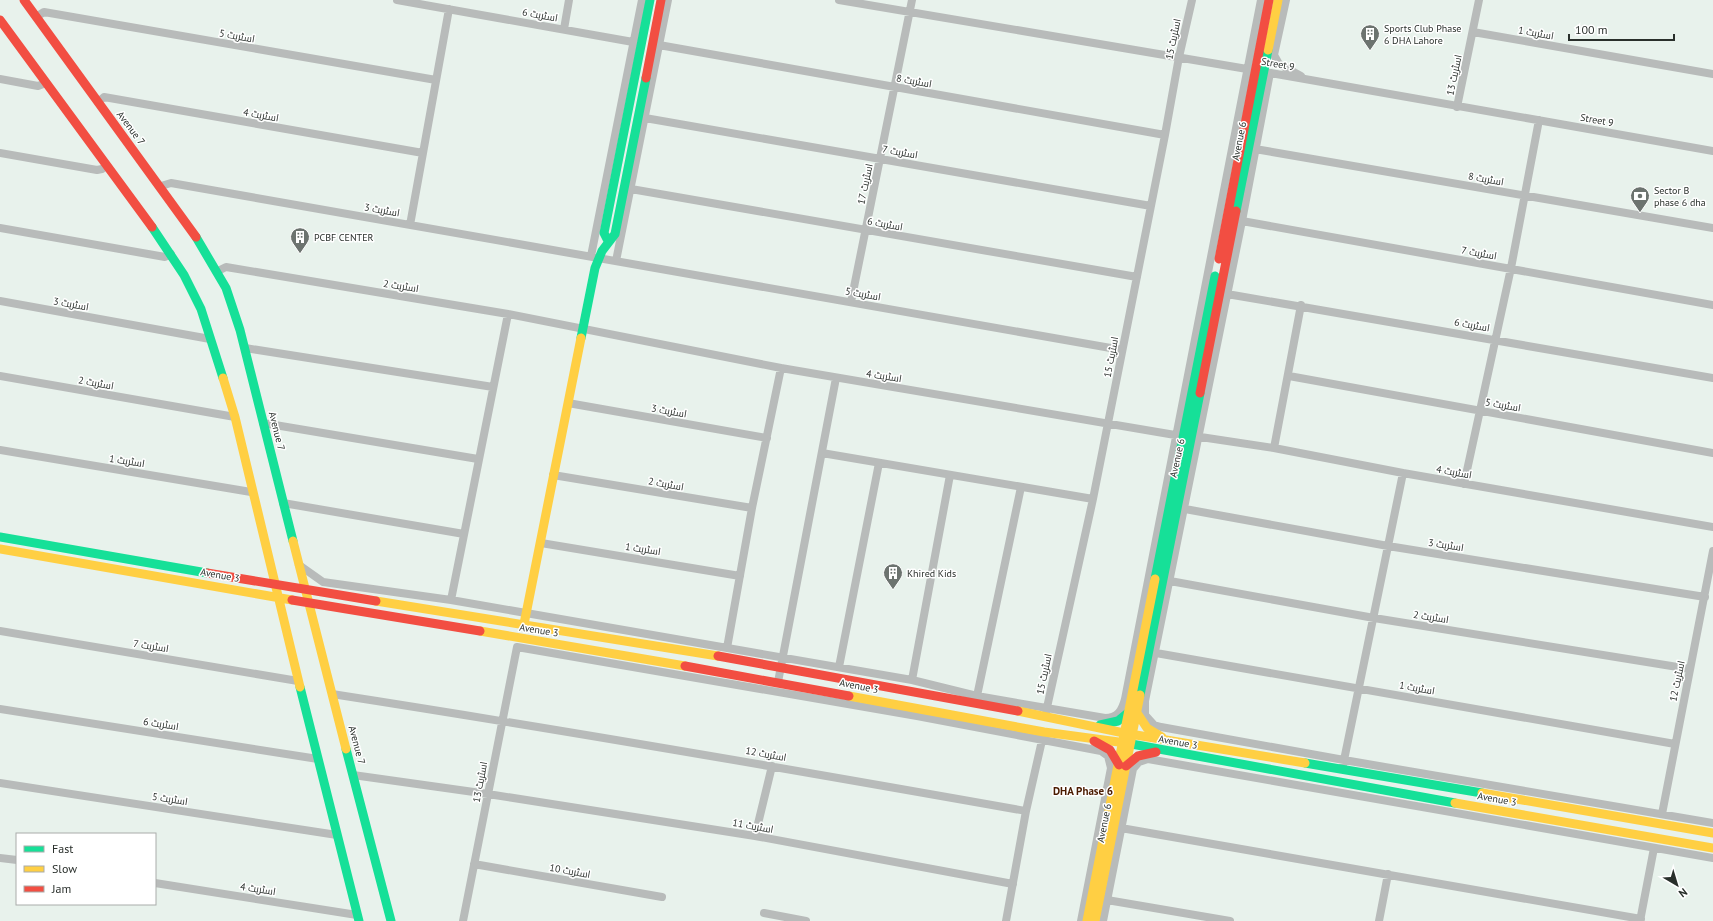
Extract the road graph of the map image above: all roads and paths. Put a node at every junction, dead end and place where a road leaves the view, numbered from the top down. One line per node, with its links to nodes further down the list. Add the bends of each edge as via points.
1 (24, 0): 18 (main road, Avenue 7)
2 (397, 0): 16 (street, اسٹریٹ 6)
3 (569, 0): 20 (street)
4 (642, 0): 22 (street)
5 (650, 0): 24 (main road)
6 (661, 0): 53 (main road, via 615,234)
7 (668, 0): 23 (street)
8 (839, 0): 17 (street, Street 9)
9 (912, 0): 17 (street, اسٹریٹ 17)
10 (1192, 0): 25 (street, اسٹریٹ 15)
11 (1261, 0): 26 (street)
12 (1269, 0): 26 (main road, Avenue 6)
13 (1278, 0): 26 (main road, Avenue 6)
14 (1286, 0): 29 (street, via 1275,60)
15 (1479, 0): 21 (street, اسٹریٹ 13)
16 (449, 9): 20 (street, اسٹریٹ 6); 30 (street)
17 (910, 13): 25 (street, Street 9); 32 (street, اسٹریٹ 17)
18 (36, 17): 30 (street, اسٹریٹ 5, via 44,12); 33 (main road, Avenue 7)
19 (0, 20): 31 (main road)
20 (564, 29): 22 (street, اسٹریٹ 6)
21 (1473, 32): 27 (street, اسٹریٹ 1); 34 (street, اسٹریٹ 13)
22 (633, 42): 24 (street)
23 (660, 45): 32 (street, اسٹریٹ 8); 35 (street)
24 (634, 57): 53 (main road, via 604,233); 55 (street)
25 (1179, 58): 26 (street, Street 9); 37 (street, اسٹریٹ 15)
26 (1259, 71): 29 (street, Street 9); 38 (street); 82 (main road, Avenue 6)
27 (1713, 74)
28 (0, 79): 31 (street, via 38,86)
29 (1308, 79): 34 (street, Street 9)
30 (436, 80): 41 (street)
31 (46, 83): 43 (main road)
32 (894, 88): 37 (street, اسٹریٹ 8); 42 (street, اسٹریٹ 17)
33 (98, 102): 41 (street, اسٹریٹ 4, via 104,97); 44 (main road, Avenue 7)
34 (1458, 107): 36 (street, Street 9)
35 (645, 118): 42 (street, اسٹریٹ 7); 45 (street)
36 (1539, 120): 39 (street, Street 9); 46 (street)
37 (1165, 135): 47 (street, اسٹریٹ 15)
38 (1255, 149): 46 (street, اسٹریٹ 8); 48 (street)
39 (1713, 151)
40 (0, 153): 43 (street, via 97,170)
41 (423, 153): 49 (street)
42 (880, 159): 47 (street, اسٹریٹ 7); 52 (street, اسٹریٹ 17)
43 (106, 166): 54 (main road)
44 (161, 186): 49 (street, اسٹریٹ 3, via 171,183); 58 (main road, Avenue 7)
45 (631, 189): 52 (street, اسٹریٹ 6); 56 (street)
46 (1524, 196): 51 (street, اسٹریٹ 8); 57 (street)
47 (1151, 206): 59 (street, اسٹریٹ 15)
48 (1242, 221): 57 (street, اسٹریٹ 7); 60 (street)
49 (410, 225): 55 (street, اسٹریٹ 3)
50 (0, 228): 54 (street, via 165,257)
51 (1713, 228)
52 (865, 230): 59 (street, اسٹریٹ 6); 62 (street, اسٹریٹ 17)
53 (608, 241): 55 (main road)
54 (171, 254): 67 (main road, via 194,293)
55 (596, 257): 56 (street, اسٹریٹ 5); 66 (main road)
56 (616, 260): 62 (street, اسٹریٹ 5)
57 (1511, 268): 64 (street, اسٹریٹ 7); 68 (street)
58 (218, 271): 65 (street, اسٹریٹ 2, via 226,267); 69 (main road, Avenue 7, via 228,293)
59 (1137, 277): 70 (street, اسٹریٹ 15)
60 (1227, 294): 63 (street, اسٹریٹ 6); 82 (street)
61 (0, 301): 67 (street, اسٹریٹ 3)
62 (851, 302): 70 (street, اسٹریٹ 5)
63 (1301, 305): 68 (street, اسٹریٹ 6); 73 (street)
64 (1713, 305)
65 (508, 314): 66 (street, اسٹریٹ 2); 76 (street)
66 (582, 329): 71 (street, اسٹریٹ 4); 77 (main road)
67 (210, 339): 79 (main road)
68 (1494, 339): 75 (street, اسٹریٹ 6); 78 (street)
69 (244, 348): 76 (street); 81 (main road, Avenue 7)
70 (1122, 350): 80 (street, اسٹریٹ 15)
71 (781, 368): 74 (street, اسٹریٹ 4); 83 (street)
72 (0, 376): 79 (street, اسٹریٹ 2)
73 (1289, 376): 78 (street, اسٹریٹ 5); 84 (street)
74 (836, 378): 80 (street, اسٹریٹ 4); 86 (street)
75 (1713, 378)
76 (493, 387): 88 (street)
77 (568, 403): 83 (street, اسٹریٹ 3); 91 (main road)
78 (1479, 411): 87 (street, اسٹریٹ 5); 93 (street)
79 (235, 417): 95 (main road)
80 (1108, 422): 82 (street, اسٹریٹ 4); 96 (street, اسٹریٹ 15)
81 (263, 423): 88 (street); 97 (main road, Avenue 7)
82 (1188, 436): 84 (street, اسٹریٹ 4); 99 (street); 133 (main road, Avenue 6)
83 (767, 438): 98 (street)
84 (1274, 448): 90 (street, اسٹریٹ 4)
85 (0, 450): 95 (street, اسٹریٹ 1)
86 (822, 453): 89 (street); 124 (street)
87 (1713, 453)
88 (478, 458): 101 (street)
89 (879, 463): 92 (street); 125 (street)
90 (1403, 474): 93 (street, اسٹریٹ 4); 104 (street)
91 (554, 475): 98 (street, اسٹریٹ 2); 103 (main road)
92 (950, 475): 94 (street); 128 (street)
93 (1464, 484): 100 (street, اسٹریٹ 4)
94 (1021, 487): 96 (street); 132 (street)
95 (251, 492): 110 (main road)
96 (1093, 499): 135 (street, اسٹریٹ 15)
97 (283, 503): 101 (street); 107 (main road, Avenue 7)
98 (752, 508): 108 (street)
99 (1185, 509): 104 (street, اسٹریٹ 3); 109 (street)
100 (1713, 527)
101 (464, 534): 116 (street)
102 (0, 537): 110 (main road, Avenue 3)
103 (541, 543): 108 (street, اسٹریٹ 1); 118 (main road)
104 (1388, 546): 115 (street, اسٹریٹ 3); 119 (street)
105 (0, 549): 113 (main road, Avenue 3)
106 (1713, 551): 115 (street, اسٹریٹ 12)
107 (299, 565): 111 (street, via 323,582); 112 (main road, Avenue 7)
108 (740, 576): 122 (street)
109 (1170, 581): 119 (street, اسٹریٹ 2); 123 (street)
110 (275, 585): 112 (main road, Avenue 3); 113 (main road)
111 (342, 585): 114 (street); 116 (street)
112 (305, 590): 114 (main road, Avenue 3); 117 (main road, Avenue 7)
113 (277, 596): 117 (main road, Avenue 3); 127 (main road)
114 (340, 596): 120 (main road, Avenue 3)
115 (1705, 597): 126 (street, اسٹریٹ 12)
116 (451, 600): 118 (street)
117 (308, 603): 129 (main road, Avenue 3); 131 (main road, Avenue 7)
118 (526, 614): 120 (main road); 122 (street)
119 (1374, 618): 126 (street, اسٹریٹ 2); 130 (street)
120 (524, 624): 124 (main road, Avenue 3)
121 (0, 631): 127 (street, اسٹریٹ 7)
122 (728, 648): 124 (street)
123 (1156, 653): 130 (street, اسٹریٹ 1); 133 (street)
124 (783, 662): 125 (street); 129 (street); 135 (main road, Avenue 3)
125 (839, 667): 128 (street)
126 (1690, 669): 143 (street, اسٹریٹ 12)
127 (298, 680): 145 (main road)
128 (912, 680): 132 (street)
129 (778, 682): 139 (main road, Avenue 3)
130 (1359, 688): 143 (street, اسٹریٹ 1); 148 (street)
131 (332, 694): 137 (street, اسٹریٹ 12); 150 (main road, Avenue 7)
132 (977, 696): 135 (street)
133 (1135, 700): 135 (street, via 1110,718); 136 (main road, Avenue 6); 148 (street, via 1154,725)
134 (0, 709): 145 (street, اسٹریٹ 6)
135 (1046, 712): 138 (main road, Avenue 3)
136 (1133, 712): 138 (main road, via 1118,721); 141 (main road, Avenue 6); 142 (main road, via 1147,728)
137 (502, 720): 139 (street, اسٹریٹ 13, via 517,647); 149 (street, اسٹریٹ 12); 153 (street, اسٹریٹ 13)
138 (1093, 726): 141 (main road, Avenue 3)
139 (1043, 736): 140 (main road, Avenue 3); 151 (street, via 1105,753); 154 (street)
140 (1090, 739): 141 (main road, Avenue 3); 147 (main road, via 1110,750)
141 (1128, 739): 142 (main road, Avenue 3); 144 (main road, Avenue 3); 147 (main road, Avenue 6)
142 (1167, 740): 148 (main road, Avenue 3)
143 (1675, 744): 155 (street, اسٹریٹ 12)
144 (1169, 752): 146 (main road); 147 (main road, via 1138,756); 162 (main road, Avenue 3)
145 (318, 759): 159 (main road)
146 (1171, 763): 151 (street, via 1148,759 1139,762); 161 (street)
147 (1122, 765): 151 (main road, Avenue 6)
148 (1343, 765): 155 (street); 158 (main road, Avenue 3)
149 (772, 766): 154 (street, اسٹریٹ 12); 160 (street)
150 (354, 775): 153 (street, اسٹریٹ 11); 175 (main road, Avenue 7)
151 (1119, 782): 157 (street); 179 (street); 180 (main road, Avenue 6); 181 (main road, Avenue 6)
152 (0, 783): 159 (street, اسٹریٹ 5)
153 (488, 794): 160 (street, اسٹریٹ 11); 166 (street, اسٹریٹ 13)
154 (1026, 811): 169 (street)
155 (1662, 814): 156 (street)
156 (1710, 823): 158 (street)
157 (1121, 828): 167 (street); 171 (street)
158 (1709, 833)
159 (337, 835): 173 (main road)
160 (755, 836): 169 (street, اسٹریٹ 11)
161 (1654, 848): 162 (street); 174 (street)
162 (1707, 850): 164 (street)
163 (0, 858): 165 (street)
164 (1713, 858)
165 (16, 860)
166 (474, 864): 170 (street, اسٹریٹ 10); 176 (street, اسٹریٹ 13)
167 (1388, 874): 174 (street); 184 (street)
168 (156, 883): 173 (street, اسٹریٹ 4)
169 (1013, 884): 178 (street)
170 (662, 897)
171 (1107, 900): 182 (street); 183 (street)
172 (764, 913): 177 (street)
173 (358, 918)
174 (1640, 920)
175 (392, 921)
176 (463, 921)
177 (806, 921)
178 (1006, 921)
179 (1081, 921)
180 (1087, 921)
181 (1095, 921)
182 (1103, 921)
183 (1230, 921)
184 (1379, 921)

